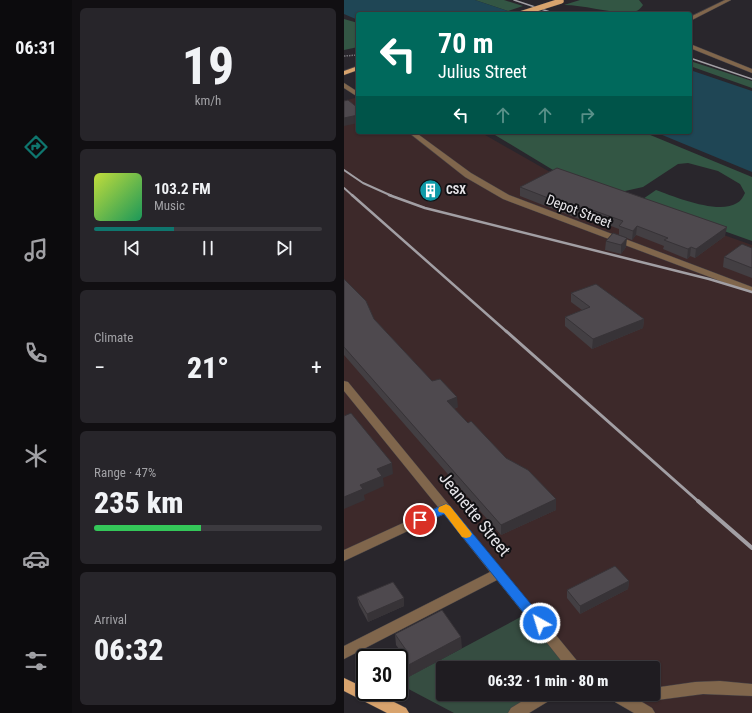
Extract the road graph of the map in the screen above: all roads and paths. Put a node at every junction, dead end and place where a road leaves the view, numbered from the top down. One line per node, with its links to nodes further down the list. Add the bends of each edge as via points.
1 (562, 0): 3 (main road, bridge)
2 (729, 0): 4 (street)
3 (526, 12)
4 (692, 18)
5 (692, 47): 9 (street)
6 (356, 55): 7 (path)
7 (344, 56)
8 (356, 69): 10 (main road)
9 (752, 71)
10 (344, 73)
11 (346, 88): 12 (street)
12 (356, 94)
13 (414, 134): 14 (street, Depot Street, via 468,177 506,197)
14 (752, 290)
15 (344, 384): 16 (street, Jeanette Street)
16 (446, 508): 17 (street); 18 (street, Jeanette Street)
17 (344, 556)
18 (499, 574): 19 (street); 20 (street, Jeanette Street)
19 (344, 653)
20 (570, 661)
21 (344, 684): 26 (main road)
22 (752, 690): 23 (street, via 720,687)
23 (660, 693)
24 (536, 701): 27 (street)
25 (628, 701): 28 (street)
26 (401, 713)
27 (516, 713)
28 (647, 713)

